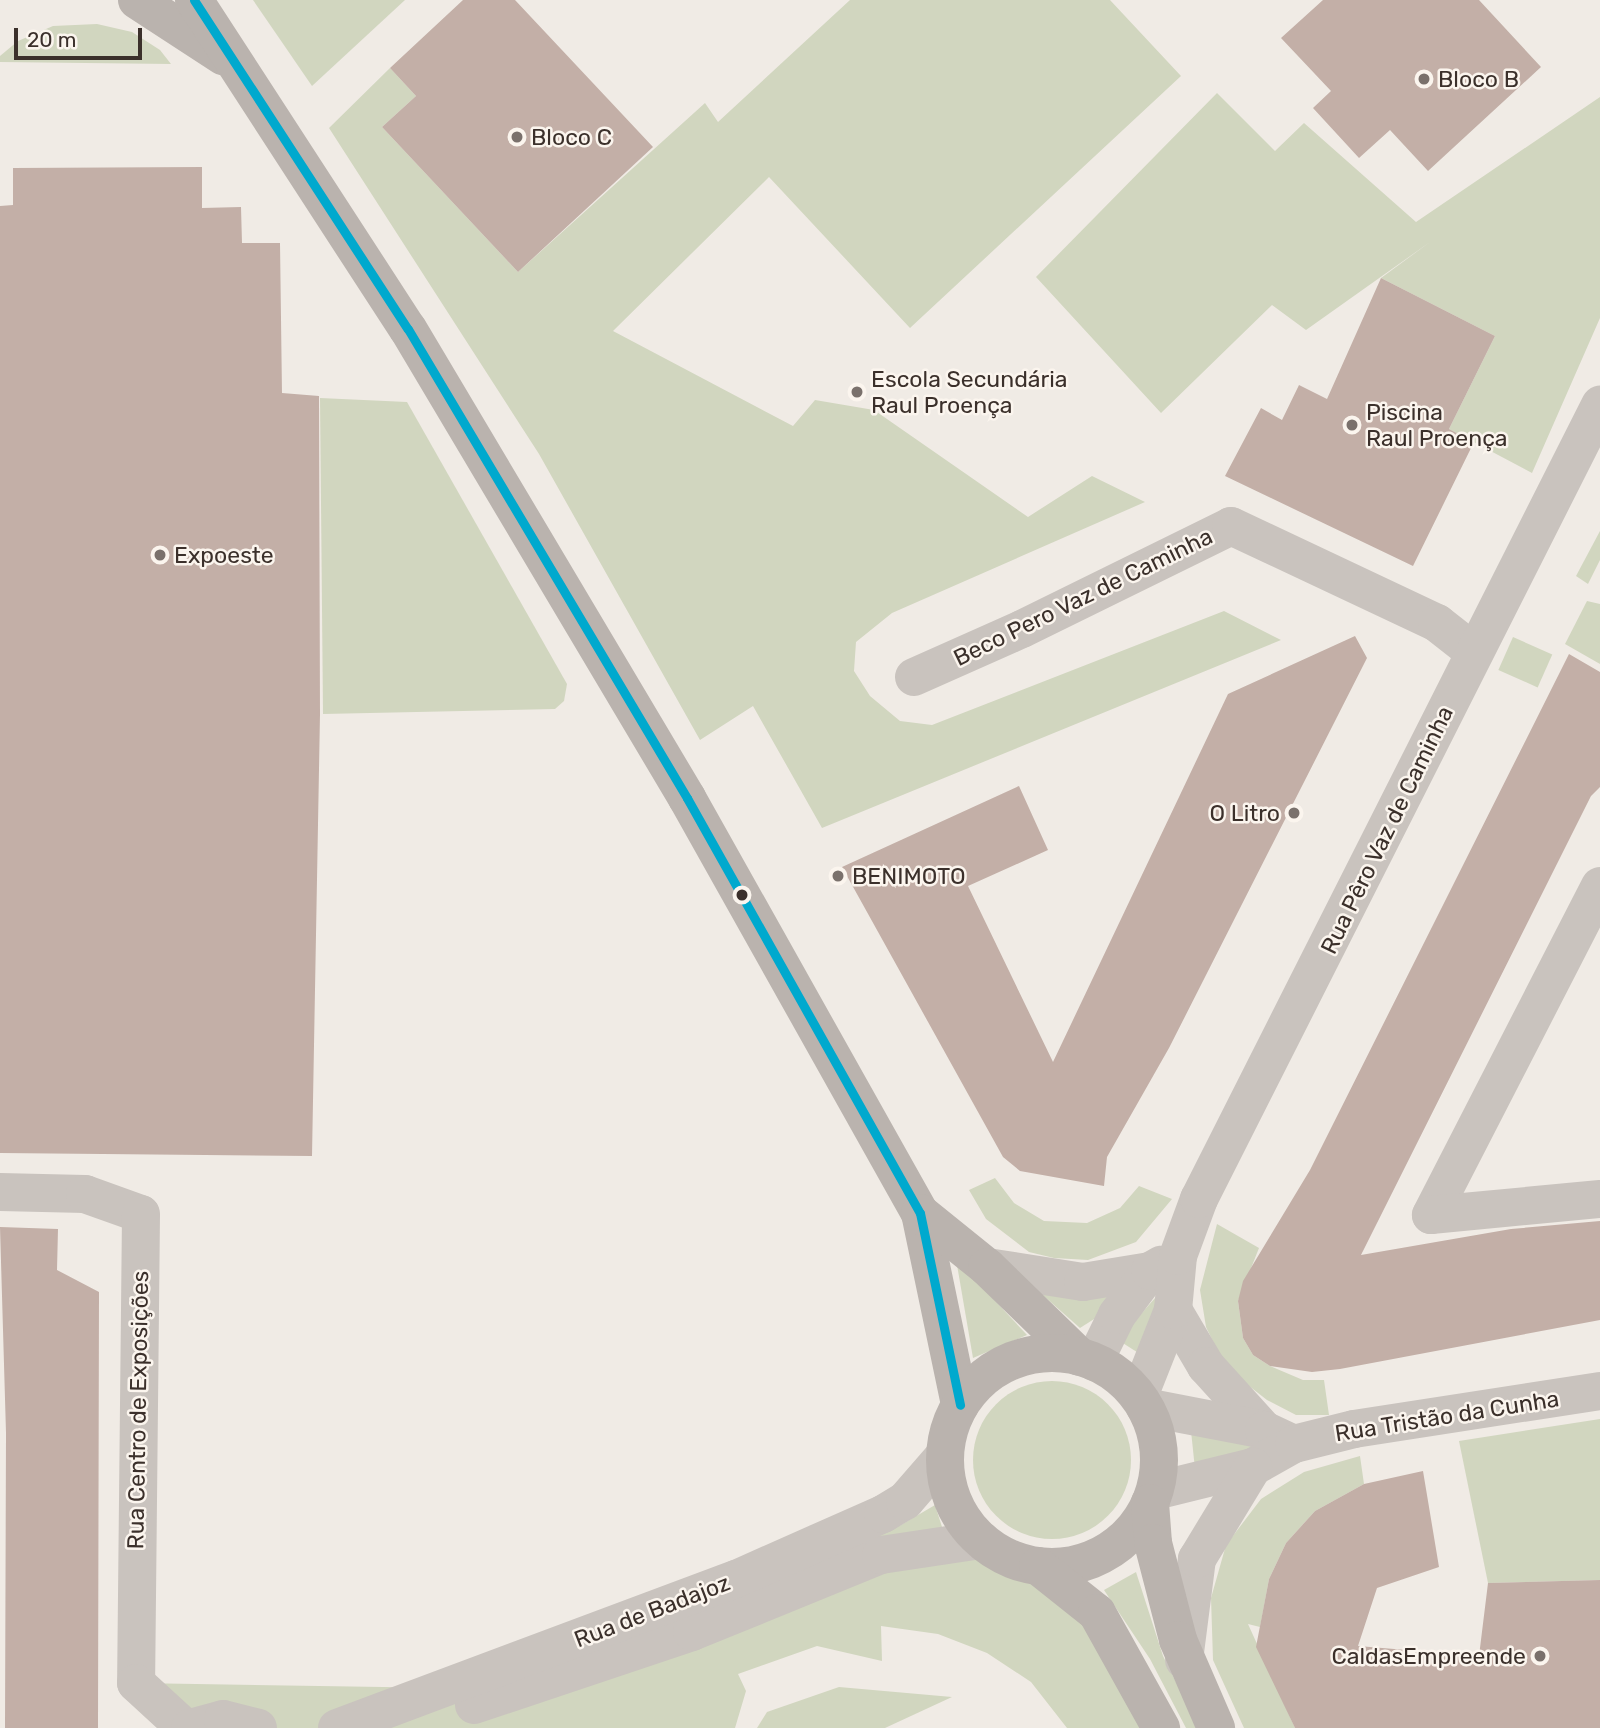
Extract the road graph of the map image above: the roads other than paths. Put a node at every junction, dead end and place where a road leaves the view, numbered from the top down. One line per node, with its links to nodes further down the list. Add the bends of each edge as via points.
1 (137, 0): 3 (main road)
2 (194, 0): 3 (main road)
3 (232, 62): 10 (main road, via 291,144 415,341 687,798)
4 (1600, 405): 5 (street, Rua Pêro Vaz de Caminha)
5 (1474, 652): 6 (street, Beco Pero Vaz de Caminha, via 1437,623 1231,526); 11 (street, Rua Pêro Vaz de Caminha, via 1373,862)
6 (914, 677)
7 (1600, 886): 9 (street, via 1431,1215)
8 (0, 1192): 25 (street, Rua Centro de Exposições, via 85,1194 141,1214 135,1683)
9 (1600, 1199)
10 (920, 1213): 12 (main road); 17 (main road)
11 (1164, 1264): 12 (street, via 1083,1282); 13 (street); 14 (street, via 1116,1315)
12 (987, 1267): 14 (main road)
13 (1173, 1310): 16 (street); 18 (street, via 1206,1366)
14 (1087, 1359): 16 (main road); 17 (main road, via 1053,1353 1007,1363 973,1387)
15 (1600, 1391): 18 (street, Rua Tristão da Cunha)
16 (1142, 1402): 18 (street); 21 (main road, via 1160,1454)
17 (960, 1405): 19 (main road)
18 (1279, 1437): 20 (street)
19 (944, 1456): 22 (main road, via 955,1506); 27 (street, Rua de Badajoz, via 905,1501 883,1514 736,1579)
20 (1252, 1467): 21 (street); 24 (street, via 1197,1559)
21 (1153, 1497): 23 (main road, via 1136,1528 1099,1556 1059,1567); 24 (main road, via 1153,1542)
22 (981, 1540): 23 (main road, via 1008,1557); 28 (street, via 881,1555 692,1632)
23 (1038, 1566): 29 (main road, via 1097,1613)
24 (1184, 1660): 30 (main road)
25 (187, 1728): 26 (street, via 223,1719)
26 (258, 1728)
27 (337, 1728)
28 (406, 1728)
29 (1161, 1728)
30 (1216, 1728)

